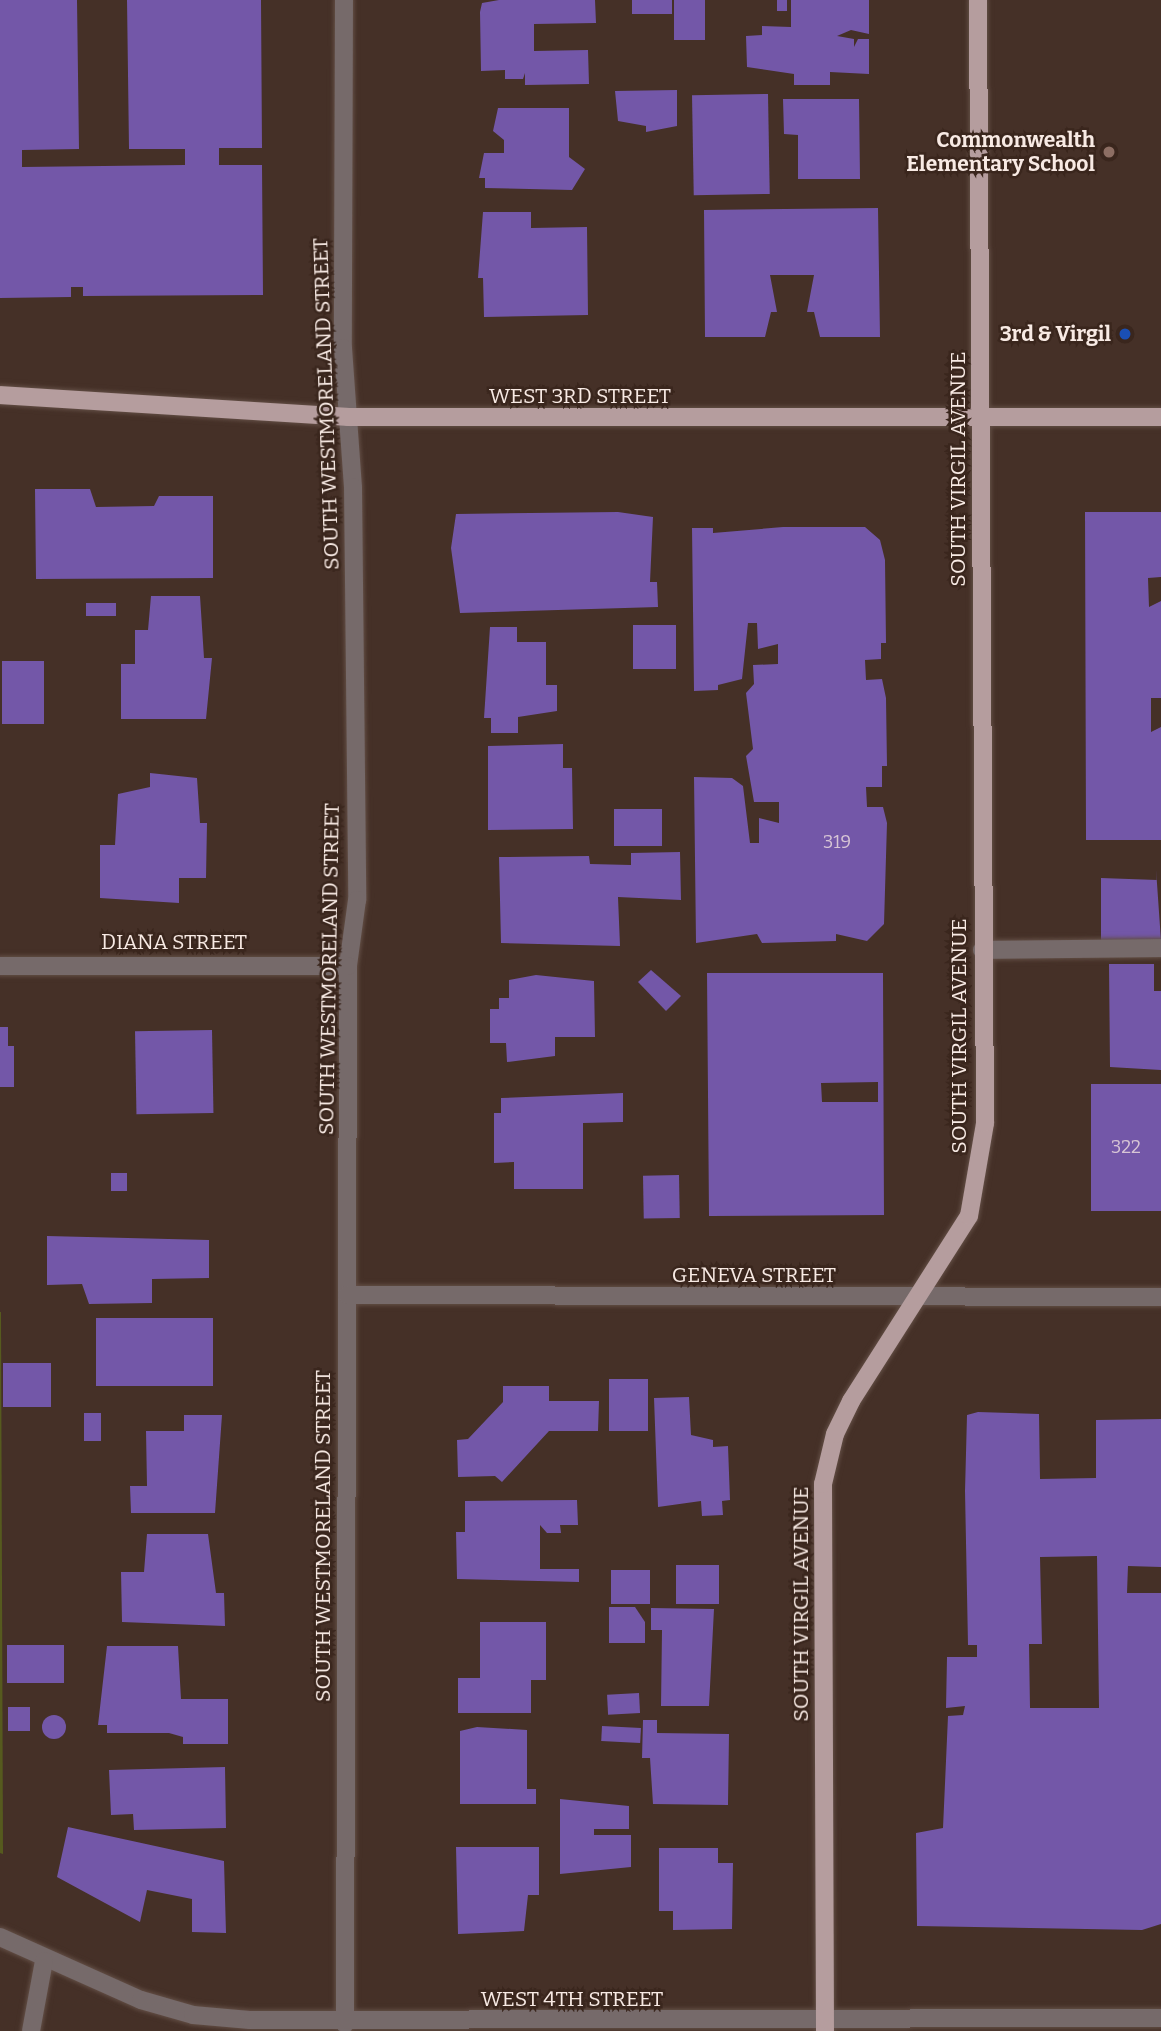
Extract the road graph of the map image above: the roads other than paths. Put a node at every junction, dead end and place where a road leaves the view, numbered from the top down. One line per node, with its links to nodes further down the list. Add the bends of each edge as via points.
1 (344, 0): 4 (street, SOUTH WESTMORELAND STREET)
2 (978, 0): 5 (main road, SOUTH VIRGIL AVENUE)
3 (0, 396): 4 (main road, WEST 3RD STREET)
4 (348, 417): 5 (main road, WEST 3RD STREET); 10 (street, SOUTH WESTMORELAND STREET, via 357,900)
5 (979, 417): 6 (main road, WEST 3RD STREET); 8 (main road, SOUTH VIRGIL AVENUE)
6 (1161, 417)
7 (1161, 948): 8 (street)
8 (982, 950): 13 (main road, SOUTH VIRGIL AVENUE, via 982,1165 969,1216)
9 (0, 965): 10 (street, DIANA STREET)
10 (348, 966): 11 (street, SOUTH WESTMORELAND STREET)
11 (347, 1295): 13 (street, GENEVA STREET); 17 (street, SOUTH WESTMORELAND STREET)
12 (1161, 1297): 13 (street, GENEVA STREET)
13 (919, 1298): 18 (main road, SOUTH VIRGIL AVENUE, via 851,1401 835,1434 823,1483)
14 (0, 1937): 15 (street, WEST 4TH STREET)
15 (44, 1961): 17 (street, WEST 4TH STREET, via 193,2015); 19 (street)
16 (1161, 2018): 18 (street, WEST 4TH STREET)
17 (345, 2024): 18 (street, WEST 4TH STREET)
18 (825, 2026)
19 (31, 2031)

